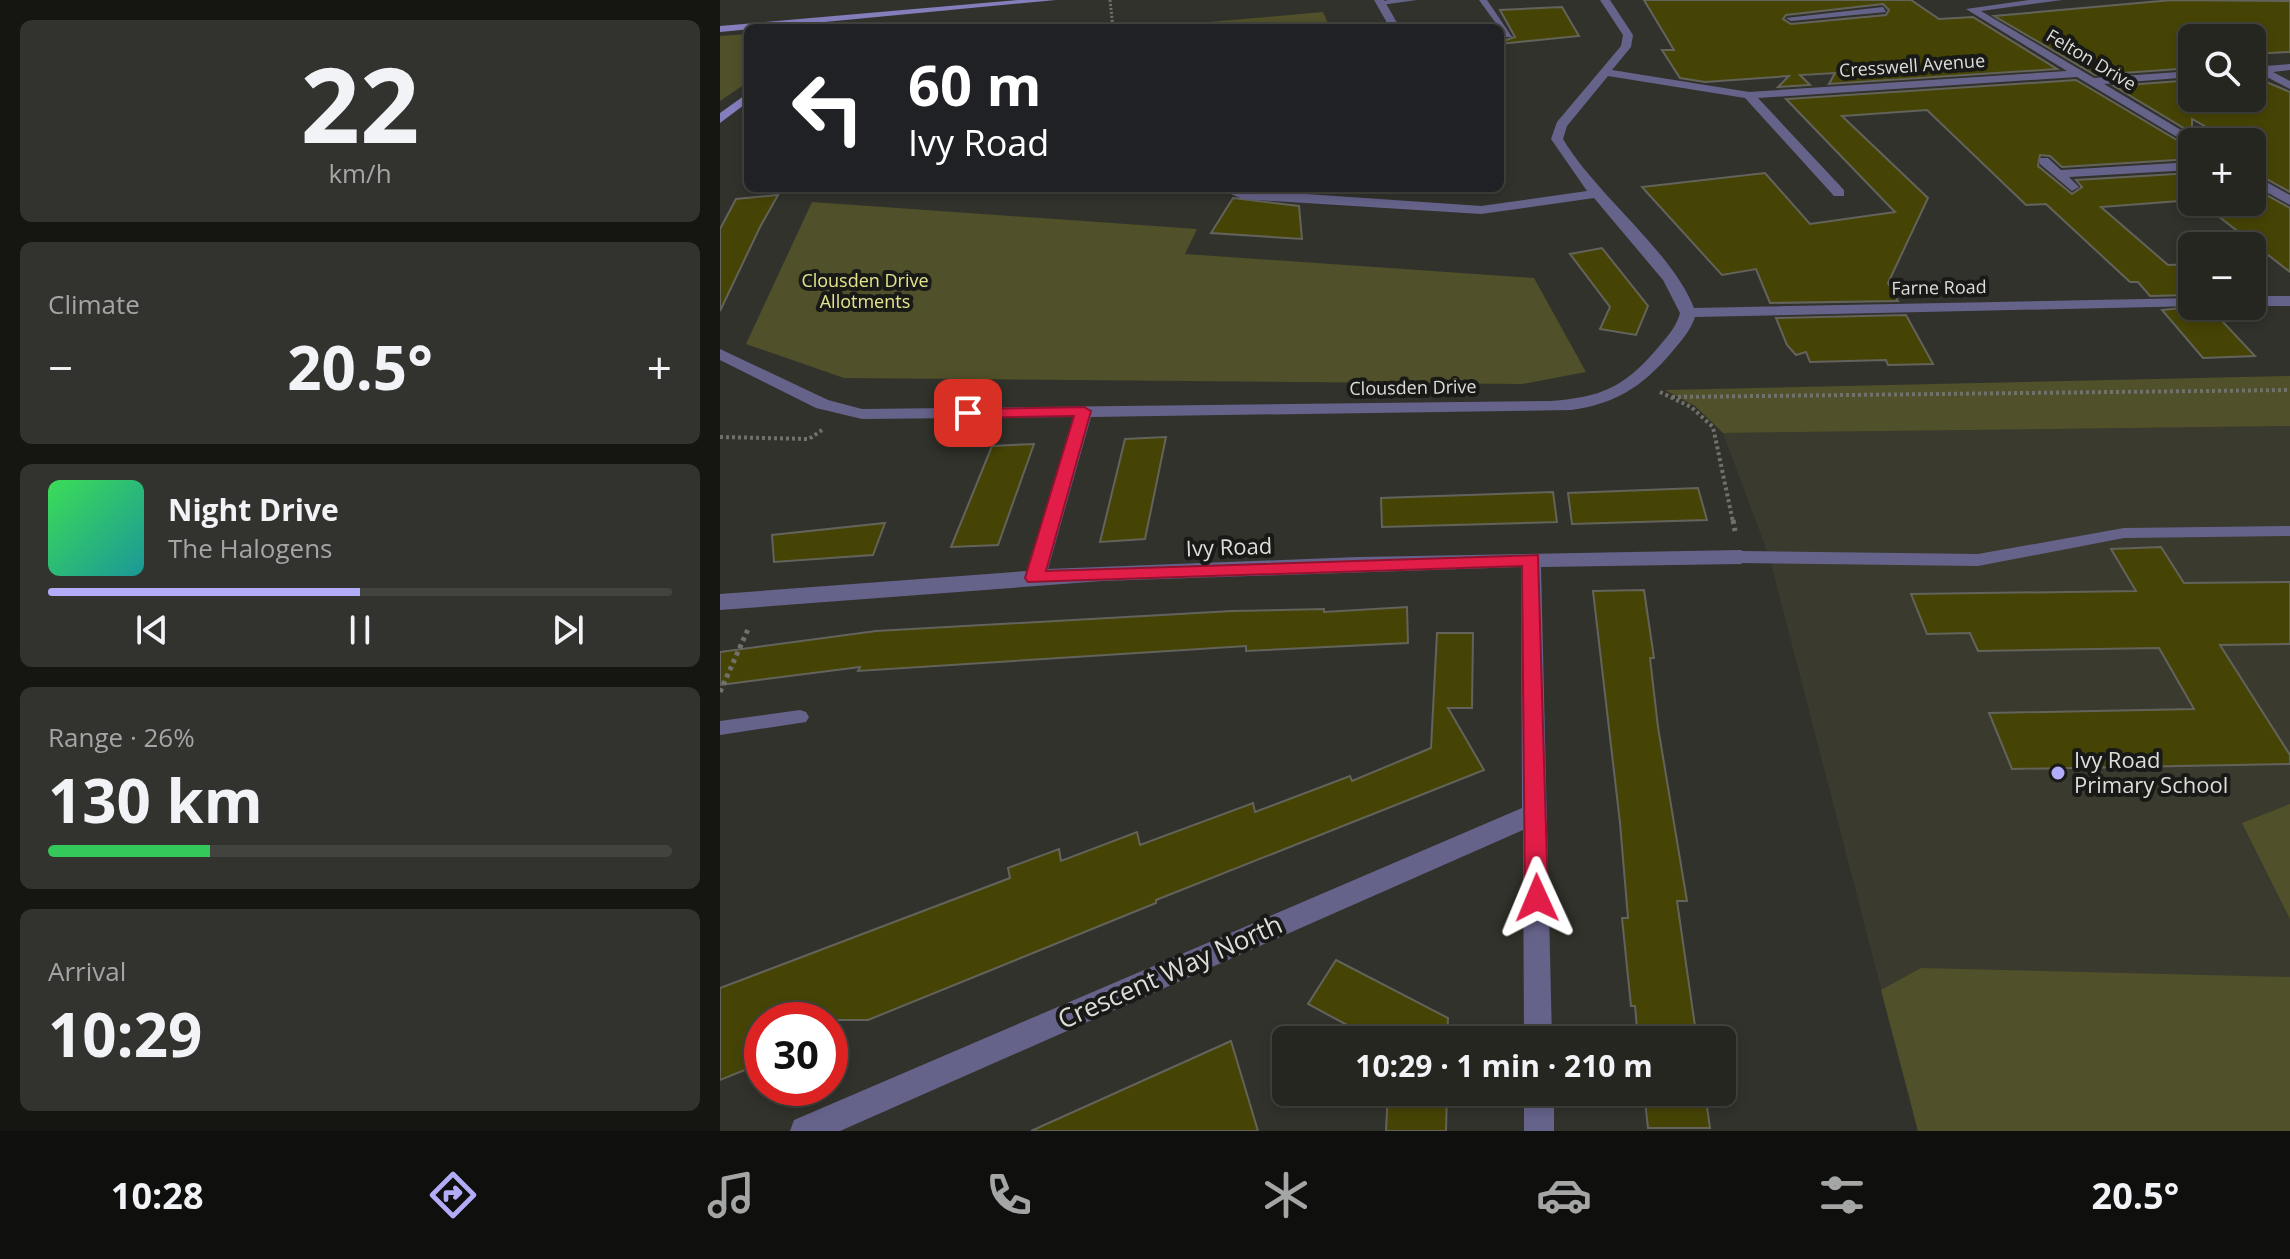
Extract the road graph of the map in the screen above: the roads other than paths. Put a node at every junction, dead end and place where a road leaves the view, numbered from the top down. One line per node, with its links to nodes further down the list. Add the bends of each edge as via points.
1 (935, 0): 12 (main road)
2 (951, 0): 10 (main road)
3 (1051, 0): 10 (main road)
4 (1413, 0): 9 (lane)
5 (1483, 0): 19 (lane)
6 (1605, 0): 26 (street, via 1628,40)
7 (1837, 0): 13 (street)
8 (2057, 0): 27 (street, Felton Drive, via 1971,9)
9 (1380, 2): 18 (street)
10 (987, 7): 12 (main road)
11 (1883, 10): 13 (street)
12 (928, 13): 15 (main road)
13 (1855, 13): 14 (street)
14 (1791, 18)
15 (855, 19): 16 (main road); 17 (main road)
16 (797, 24)
17 (849, 24)
18 (1393, 24)
19 (1501, 24)
20 (744, 28): 22 (main road)
21 (1504, 28): 23 (lane)
22 (720, 29)
23 (1509, 35)
24 (2290, 67): 25 (street)
25 (2266, 69)
26 (1608, 73): 32 (street, Cresswell Avenue); 44 (street, via 1557,132 1560,147)
27 (2078, 74): 30 (street, Felton Drive); 32 (street, Cresswell Avenue)
28 (2178, 75): 30 (street)
29 (2266, 75): 31 (street)
30 (2092, 82): 35 (street, Felton Drive)
31 (2290, 86)
32 (1749, 95): 43 (street)
33 (744, 99): 34 (main road)
34 (720, 119)
35 (2178, 134)
36 (2044, 161): 38 (street)
37 (2178, 167): 38 (street)
38 (2058, 174): 40 (street)
39 (2266, 186): 45 (street)
40 (2072, 187)
41 (1235, 192): 46 (street)
42 (1346, 192): 46 (street)
43 (1839, 193)
44 (1596, 194): 46 (street, via 1481,210); 50 (street, via 1678,290)
45 (2290, 201)
46 (1350, 202)
47 (2266, 301): 48 (street)
48 (2290, 301)
49 (2178, 303): 50 (street, Farne Road)
50 (1688, 313): 52 (street, Clousden Drive, via 1682,330 1637,382 1597,402)
51 (720, 354): 52 (street, Clousden Drive, via 845,412)
52 (1084, 411): 56 (street)
53 (2290, 531): 54 (lane, via 2124,533 1978,560)
54 (1741, 557): 55 (street, Ivy Road)
55 (1531, 560): 56 (street, Ivy Road); 60 (street)
56 (1035, 578): 57 (street, Ivy Road)
57 (720, 602)
58 (800, 717): 59 (lane)
59 (720, 728)
60 (1536, 813): 61 (street); 63 (street, Crescent Way North)
61 (1538, 1026)
62 (1539, 1106): 64 (street)
63 (805, 1131)
64 (1539, 1131)

